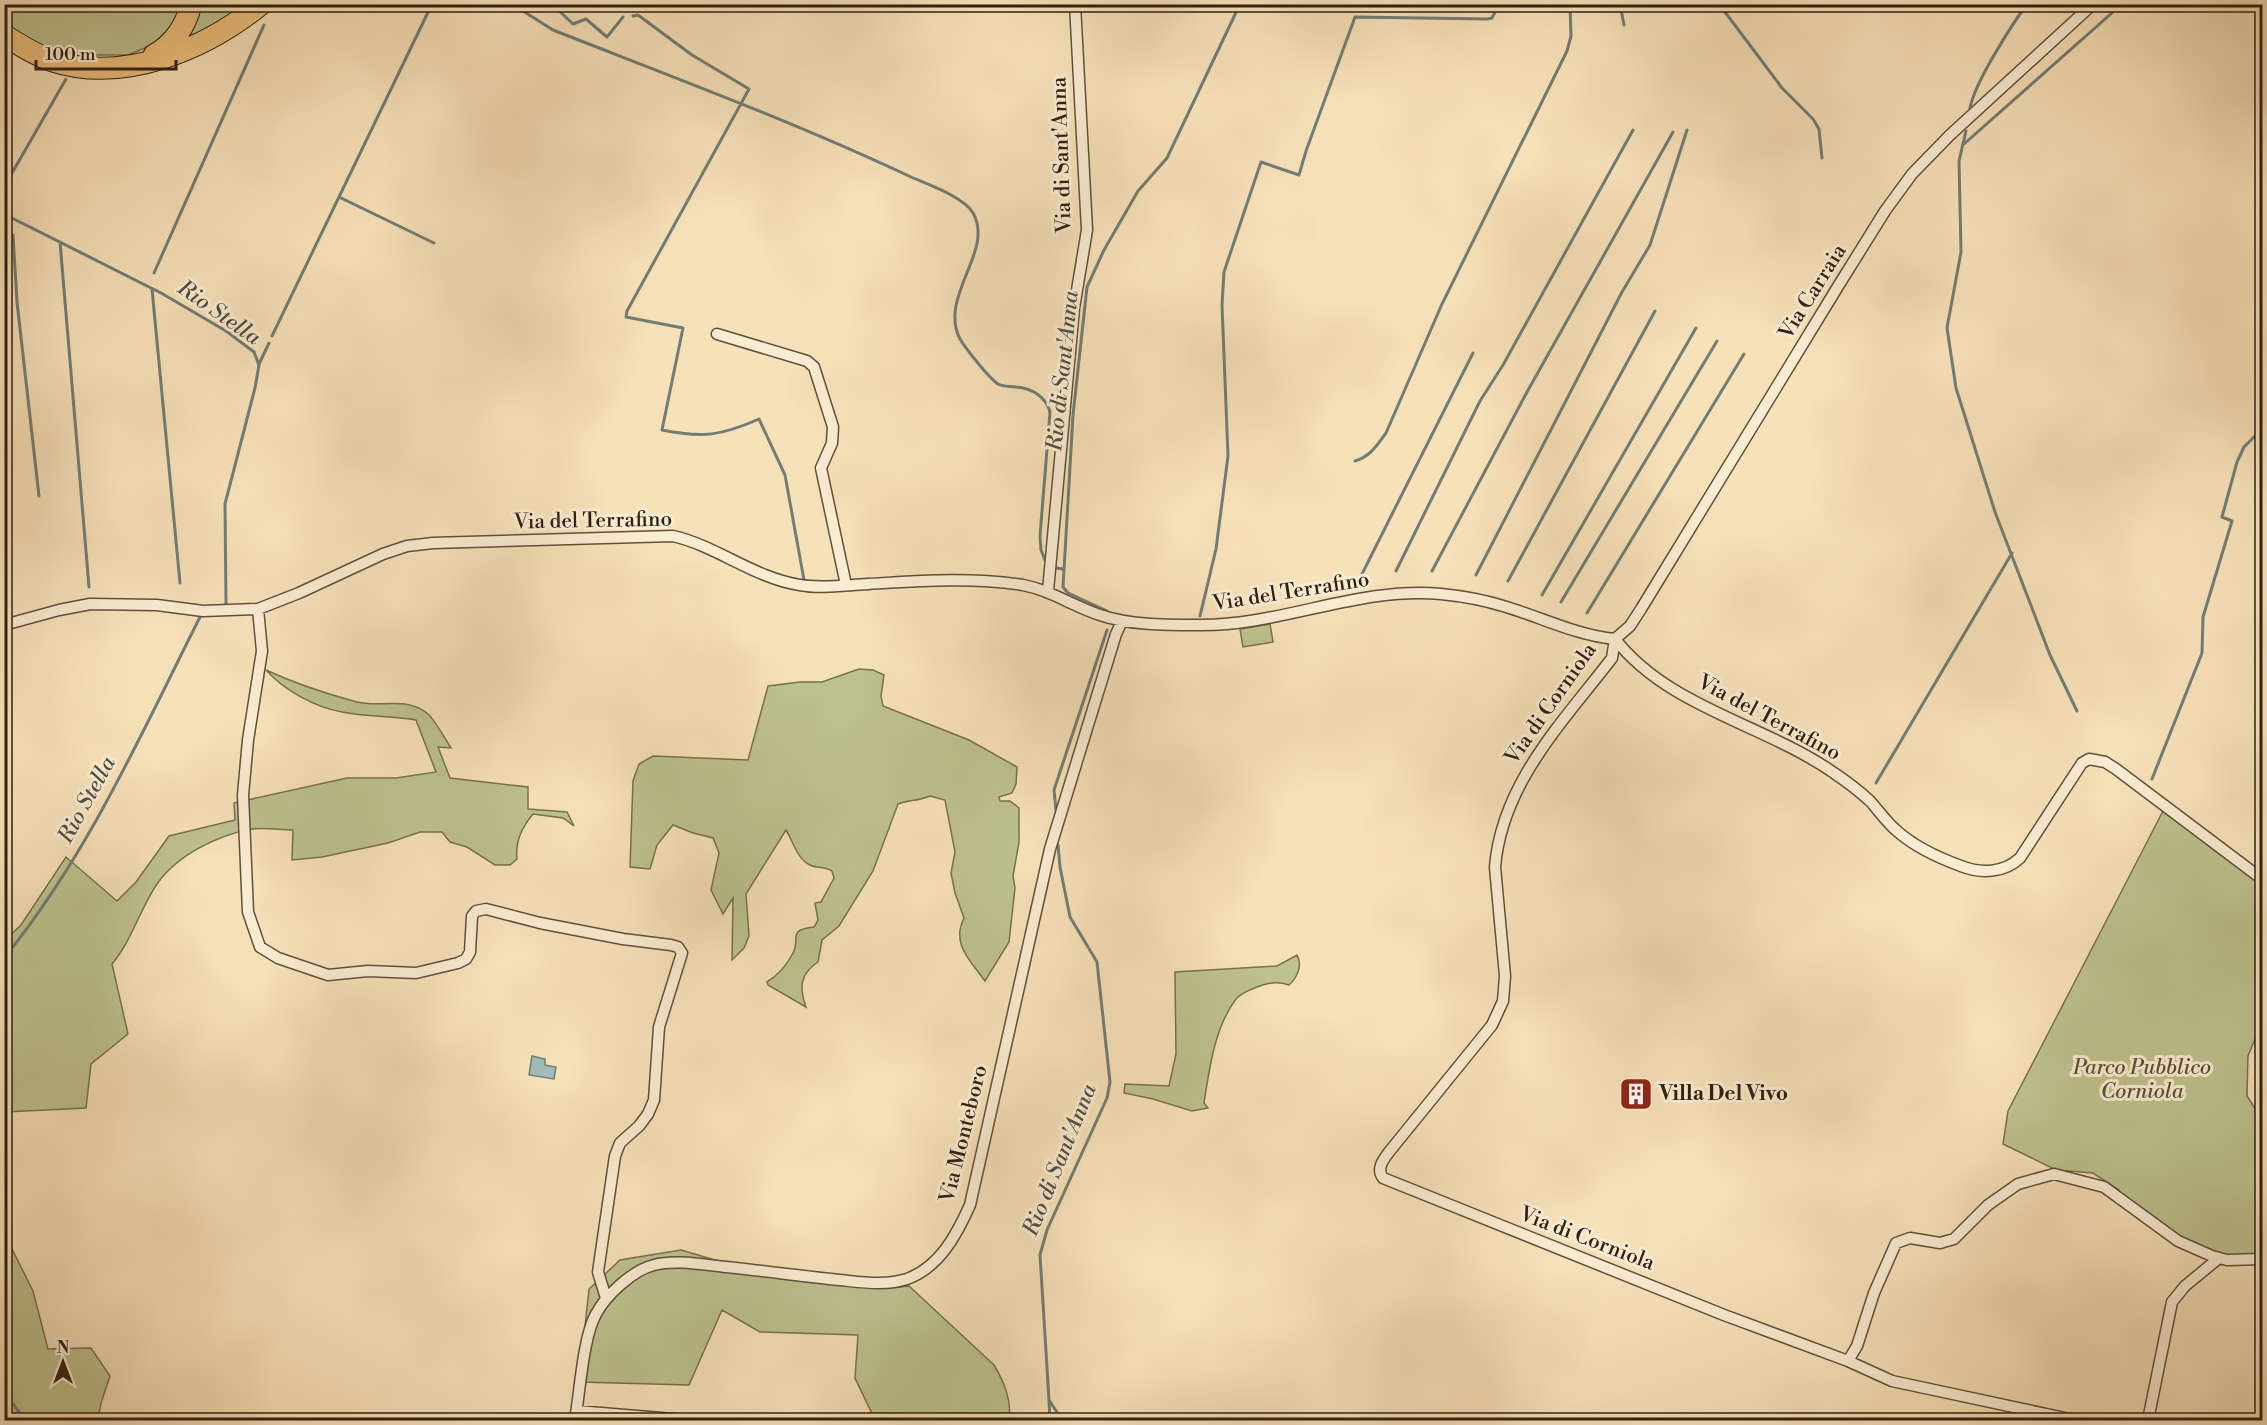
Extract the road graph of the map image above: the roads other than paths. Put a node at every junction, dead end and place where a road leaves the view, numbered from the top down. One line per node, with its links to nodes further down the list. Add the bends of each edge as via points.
1 (191, 4): 6 (highway, via 185,24 168,46)
2 (261, 4): 6 (highway, via 229,28 189,49)
3 (1074, 4): 9 (street, Via di Sant'Anna, via 1087,230 1072,320)
4 (2093, 4): 13 (street, Via Carraia, via 1912,174 1885,211 1641,609)
5 (8, 36): 6 (highway, via 44,58 75,66)
6 (131, 64)
7 (717, 334): 8 (street, via 807,361 814,367 833,427 832,443 821,468)
8 (846, 585): 9 (street, Via del Terrafino, via 990,581); 10 (street, Via del Terrafino, via 789,583 673,536 433,543 383,554)
9 (1048, 591): 11 (street, Via del Terrafino, via 1089,611)
10 (258, 609): 12 (street, Via del Terrafino, via 203,611 157,605 90,604); 17 (street, via 262,651 243,795 248,912 260,947 278,958 328,975 368,971 416,973 466,959 472,916 486,909 540,923 671,945 682,953 659,1027 654,1100 644,1120 620,1143 615,1156 598,1272)
11 (1122, 621): 13 (street, Via del Terrafino, via 1222,626 1352,600 1440,594 1502,605 1564,628); 17 (street, Via Monteboro, via 1050,849 970,1205 944,1252 908,1278 889,1282 687,1263 654,1265 629,1278)
12 (4, 626)
13 (1615, 639): 14 (street, Via del Terrafino, via 1628,656 1653,676 1833,772 1868,799 1898,832 1962,867 1979,871 2010,867 2089,759 2116,769); 18 (street, Via di Corniola, via 1612,658 1526,771 1504,819 1496,867 1505,976 1503,1001 1492,1025 1389,1152 1380,1166 1380,1174 1456,1209)
14 (2262, 879)
15 (2219, 1258): 16 (street); 18 (street, via 2178,1241 2104,1187 2054,1174 2035,1178 1988,1205 1954,1239 1940,1243 1910,1238 1896,1243); 22 (street, via 2172,1302)
16 (2262, 1260)
17 (606, 1298): 19 (street, Via Monteboro, via 589,1336)
18 (1848, 1361): 21 (street, via 1892,1381)
19 (576, 1416): 20 (street)
20 (686, 1420)
21 (2074, 1420)
22 (2148, 1420)

